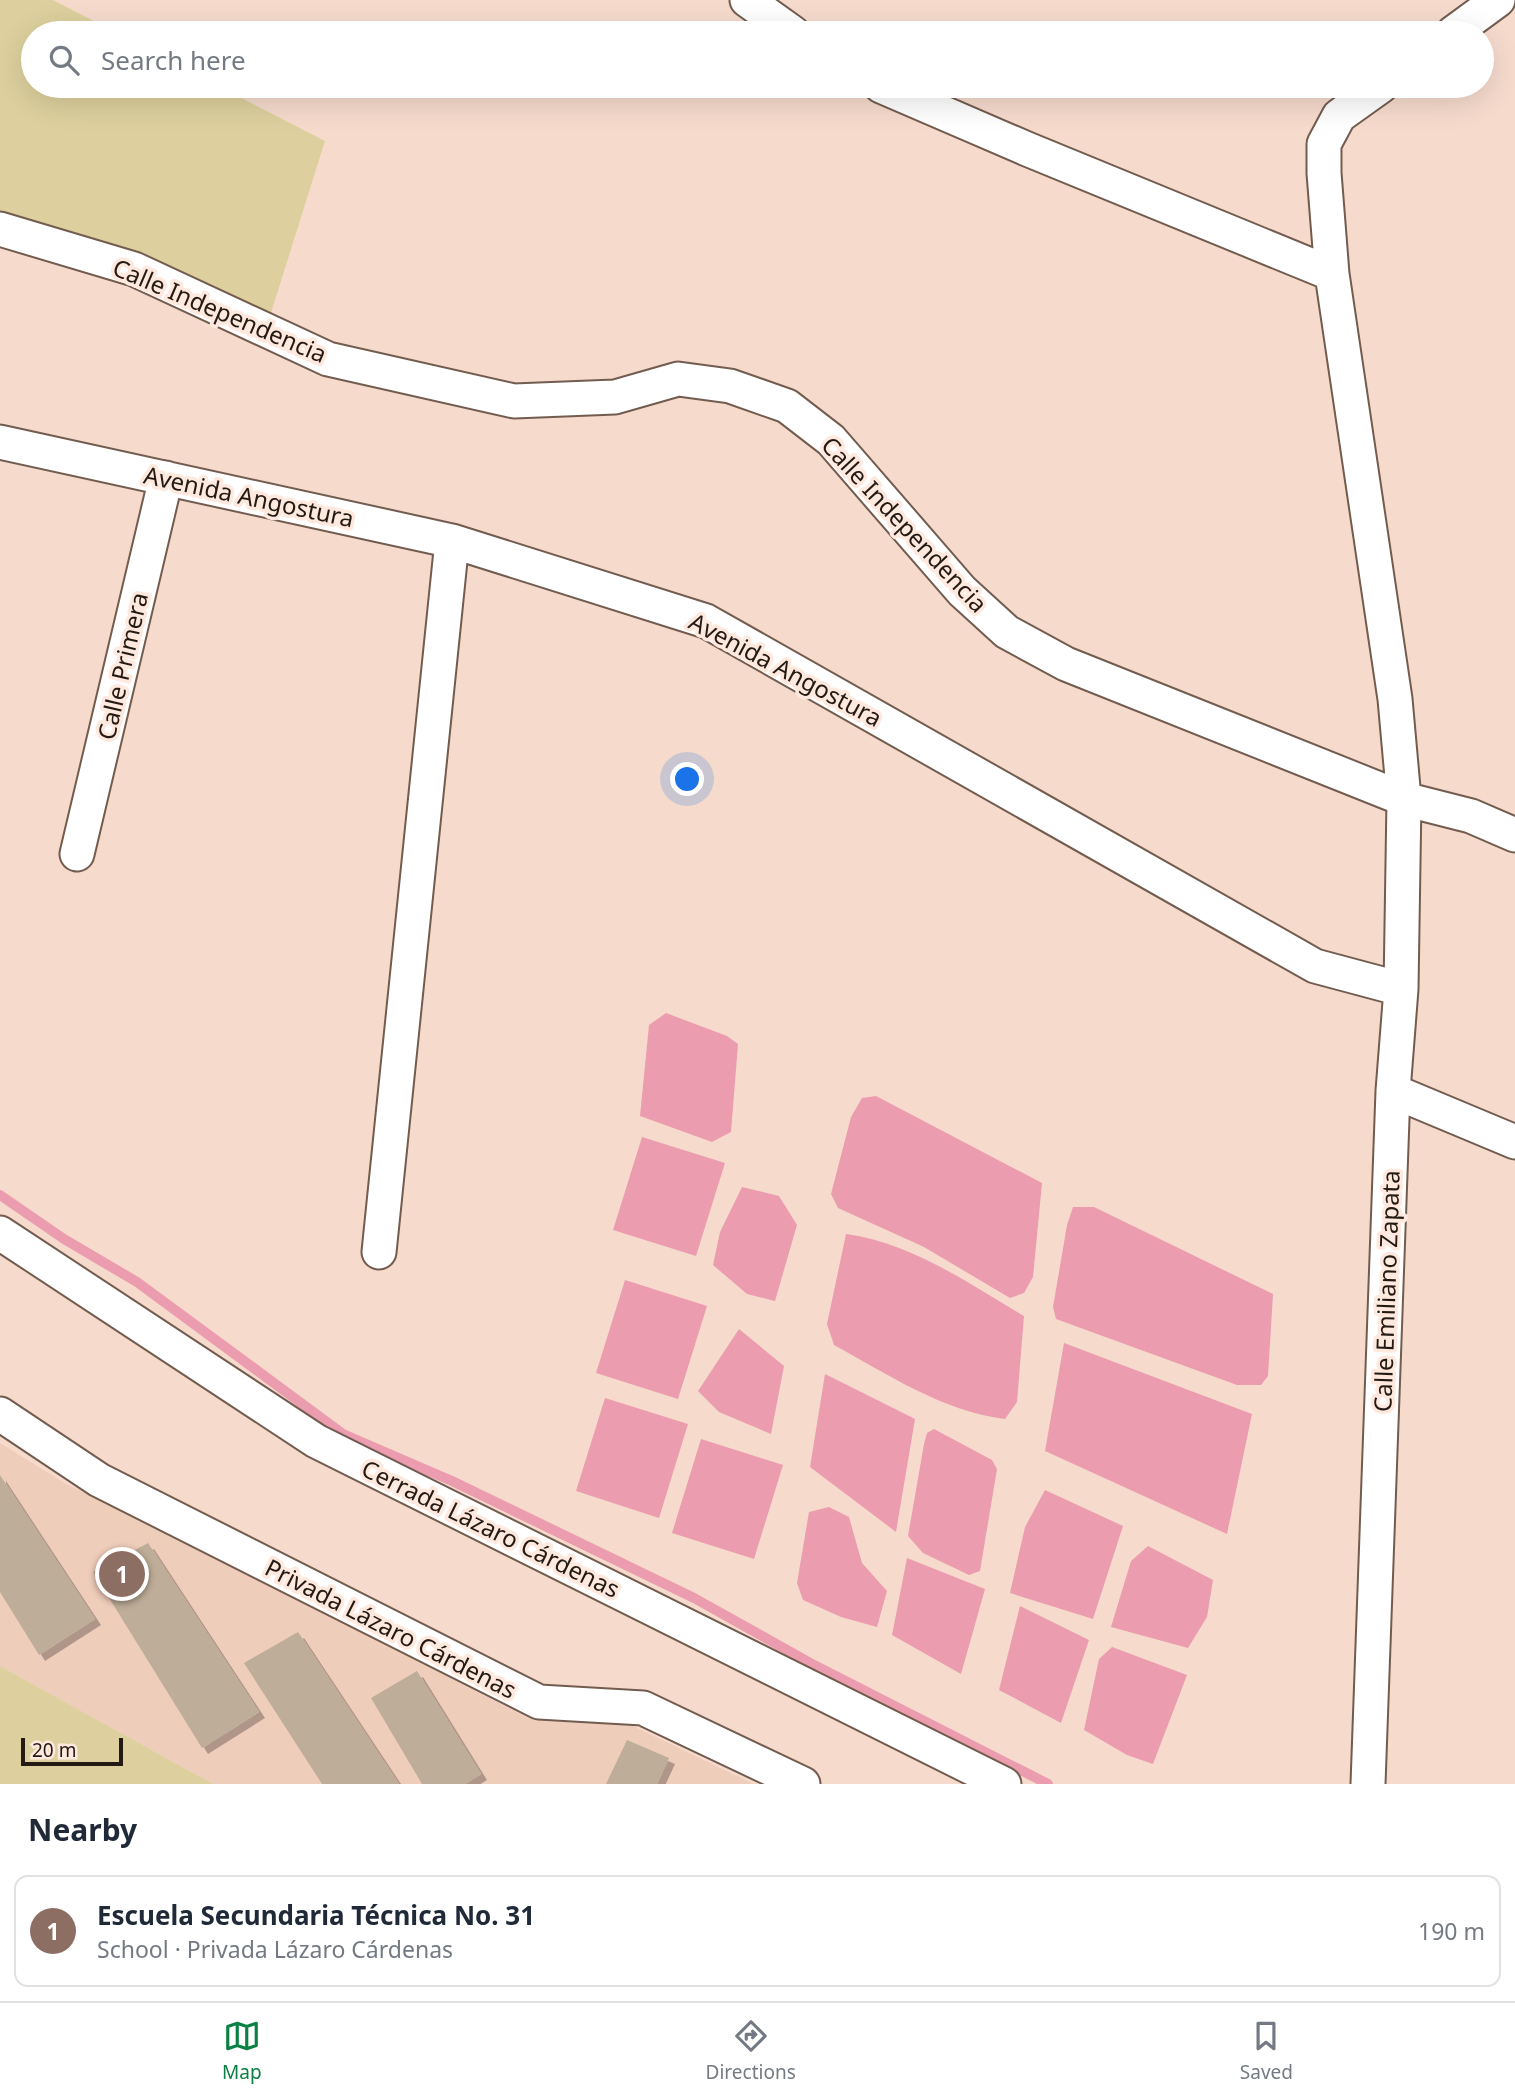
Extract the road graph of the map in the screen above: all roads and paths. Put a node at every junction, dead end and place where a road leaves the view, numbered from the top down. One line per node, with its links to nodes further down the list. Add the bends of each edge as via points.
1 (747, 0): 3 (street)
2 (1498, 0): 4 (street)
3 (776, 21)
4 (1469, 21)
5 (910, 98): 8 (street)
6 (1364, 98): 8 (street, Calle Emiliano Zapata, via 1339,116 1324,144)
7 (0, 229): 12 (street, Calle Independencia, via 134,269 328,359 514,401 615,397 678,379 730,386 787,406 831,440 962,591 1007,632 1066,664)
8 (1332, 274): 12 (street, Calle Emiliano Zapata, via 1395,699)
9 (0, 442): 10 (street, Avenida Angostura)
10 (166, 478): 11 (street, Avenida Angostura); 14 (street, Calle Primera)
11 (452, 541): 15 (street, Avenida Angostura, via 706,621 1315,966); 19 (street)
12 (1404, 799): 13 (street, Calle Independencia, via 1471,816); 15 (street, Calle Emiliano Zapata)
13 (1515, 835)
14 (78, 854)
15 (1401, 989): 16 (street, Calle Emiliano Zapata)
16 (1393, 1091): 17 (street); 23 (street, Calle Emiliano Zapata)
17 (1515, 1142)
18 (0, 1233): 22 (street, Cerrada Lázaro Cárdenas, via 316,1441)
19 (379, 1252)
20 (0, 1414): 21 (street, Privada Lázaro Cárdenas, via 99,1480 539,1702 643,1708)
21 (803, 1784)
22 (1004, 1784)
23 (1368, 1784)

